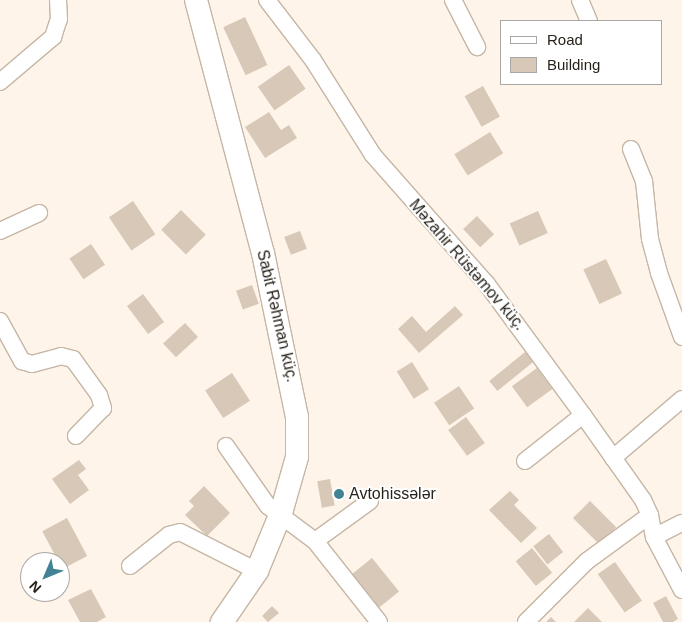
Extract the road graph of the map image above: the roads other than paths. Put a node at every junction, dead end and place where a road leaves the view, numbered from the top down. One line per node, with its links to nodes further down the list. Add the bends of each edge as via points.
1 (58, 0): 8 (street, via 60,19 53,37)
2 (196, 0): 21 (main road, Sabit Rəhman küç., via 263,252 292,386 297,417 297,457)
3 (267, 0): 15 (street, Məzahir Rüstəmov küç., via 313,60 373,155 486,283)
4 (452, 0): 7 (street)
5 (580, 0): 6 (street)
6 (589, 20)
7 (477, 47)
8 (0, 82)
9 (632, 149): 13 (street, via 644,181 650,238 659,273)
10 (39, 213): 11 (street)
11 (0, 231)
12 (0, 321): 16 (street, via 22,361 32,364 61,356 73,359 99,395 103,408)
13 (682, 337)
14 (682, 399): 18 (street)
15 (583, 415): 18 (street, Məzahir Rüstəmov küç.); 19 (street)
16 (76, 436)
17 (226, 446): 21 (street, via 262,498)
18 (613, 458): 22 (street, Məzahir Rüstəmov küç.)
19 (525, 461)
20 (370, 501): 25 (street)
21 (281, 513): 25 (street); 27 (main road, Sabit Rəhman küç.)
22 (650, 514): 24 (street, Məzahir Rüstəmov küç.); 31 (street, via 588,561)
23 (682, 523): 24 (street)
24 (654, 537): 28 (street, Məzahir Rüstəmov küç.)
25 (315, 541): 30 (street)
26 (130, 566): 27 (street, via 169,534 180,532)
27 (257, 571): 29 (main road, Sabit Rəhman küç.)
28 (682, 590)
29 (222, 622)
30 (379, 622)
31 (526, 622)

